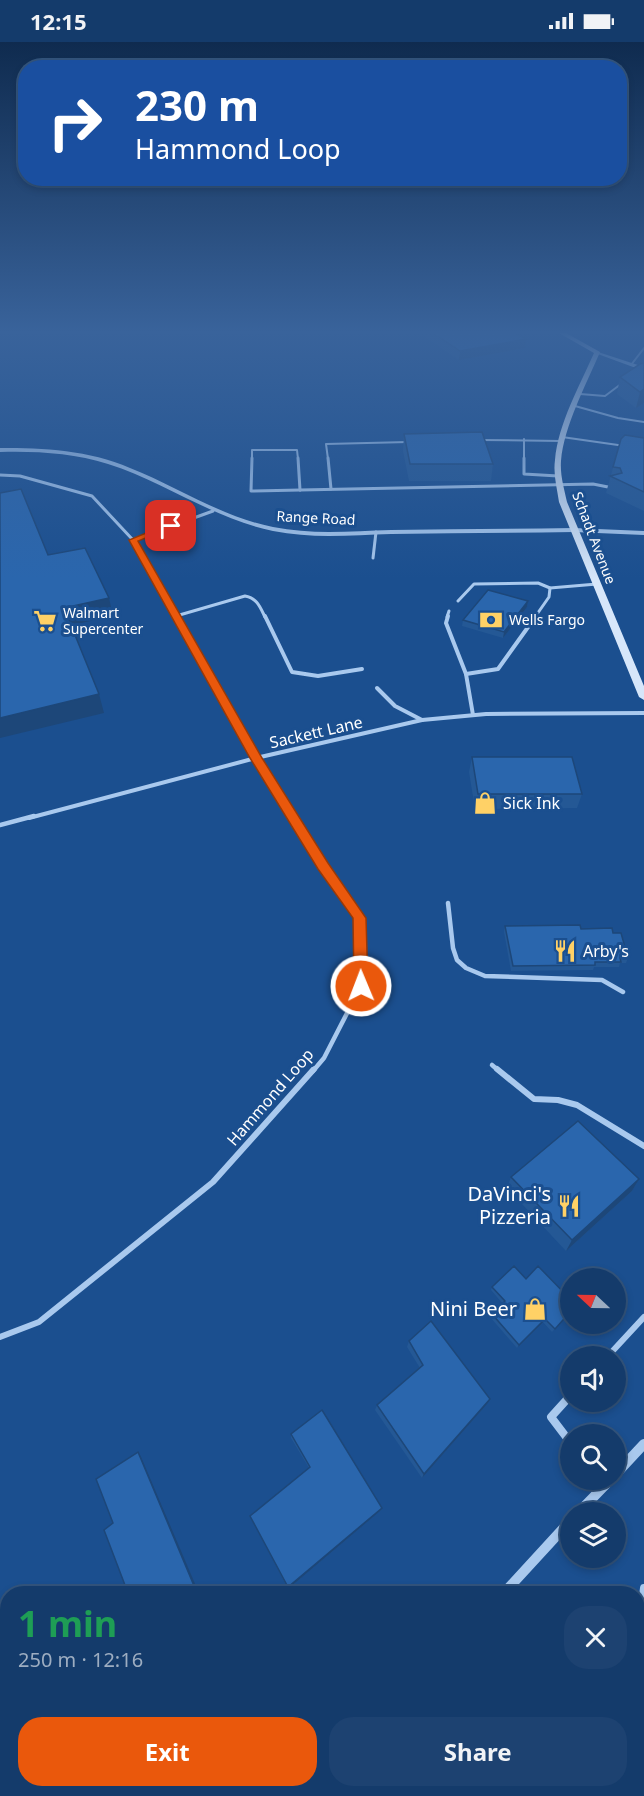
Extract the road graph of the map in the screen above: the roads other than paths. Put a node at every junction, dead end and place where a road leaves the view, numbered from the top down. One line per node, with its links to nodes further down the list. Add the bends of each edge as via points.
1 (571, 415): 5 (main road, Schadt Avenue)
2 (607, 415): 3 (lane)
3 (644, 422)
4 (524, 439): 5 (lane); 6 (lane); 11 (lane, via 524,474)
5 (561, 439): 8 (lane); 11 (main road, Schadt Avenue)
6 (477, 440)
7 (419, 442): 14 (lane, via 326,444)
8 (629, 446)
9 (0, 450): 16 (street, Range Road, via 49,451 104,460 165,485)
10 (0, 476): 20 (lane, Hammond Loop, via 20,476 92,496)
11 (558, 476): 12 (main road, Schadt Avenue)
12 (560, 485): 13 (lane); 14 (lane); 17 (main road, Schadt Avenue)
13 (614, 488)
14 (331, 489): 15 (lane)
15 (300, 490): 15 (lane, via 251,491 252,450 297,450)
16 (213, 511): 18 (street, Range Road, via 274,529); 20 (lane)
17 (574, 530): 18 (street, Range Road); 19 (street); 22 (main road, Schadt Avenue)
18 (376, 532): 21 (lane)
19 (644, 533)
20 (133, 540): 26 (lane, Hammond Loop)
21 (373, 558)
22 (597, 584): 23 (lane); 30 (main road, Schadt Avenue)
23 (550, 588): 24 (lane, via 538,583 474,584); 28 (lane, via 549,597 498,669)
24 (458, 601)
25 (449, 611): 28 (lane, via 446,624)
26 (176, 616): 27 (lane, via 252,597 292,672 315,677); 34 (lane, Hammond Loop)
27 (362, 669)
28 (466, 674): 32 (lane)
29 (377, 688): 33 (lane, via 395,706)
30 (644, 697)
31 (644, 712): 32 (lane, Sackett Lane)
32 (473, 715): 33 (lane, Sackett Lane)
33 (422, 720): 34 (lane, Sackett Lane)
34 (256, 758): 35 (lane, Sackett Lane); 41 (lane, Hammond Loop, via 359,918 361,986 324,1058 213,1182 39,1322)
35 (0, 825)
36 (448, 903): 37 (lane, via 453,948 457,960 466,968 485,976 602,980)
37 (623, 992)
38 (492, 1065): 39 (lane, via 534,1099 577,1105)
39 (644, 1146)
40 (644, 1317): 42 (lane)
41 (0, 1337)
42 (617, 1346)
43 (560, 1407): 44 (lane, via 551,1417)
44 (560, 1429)
45 (644, 1444): 46 (street)
46 (626, 1463)
47 (597, 1490): 48 (street)
48 (587, 1502)
49 (560, 1532): 50 (street)
50 (510, 1586)

